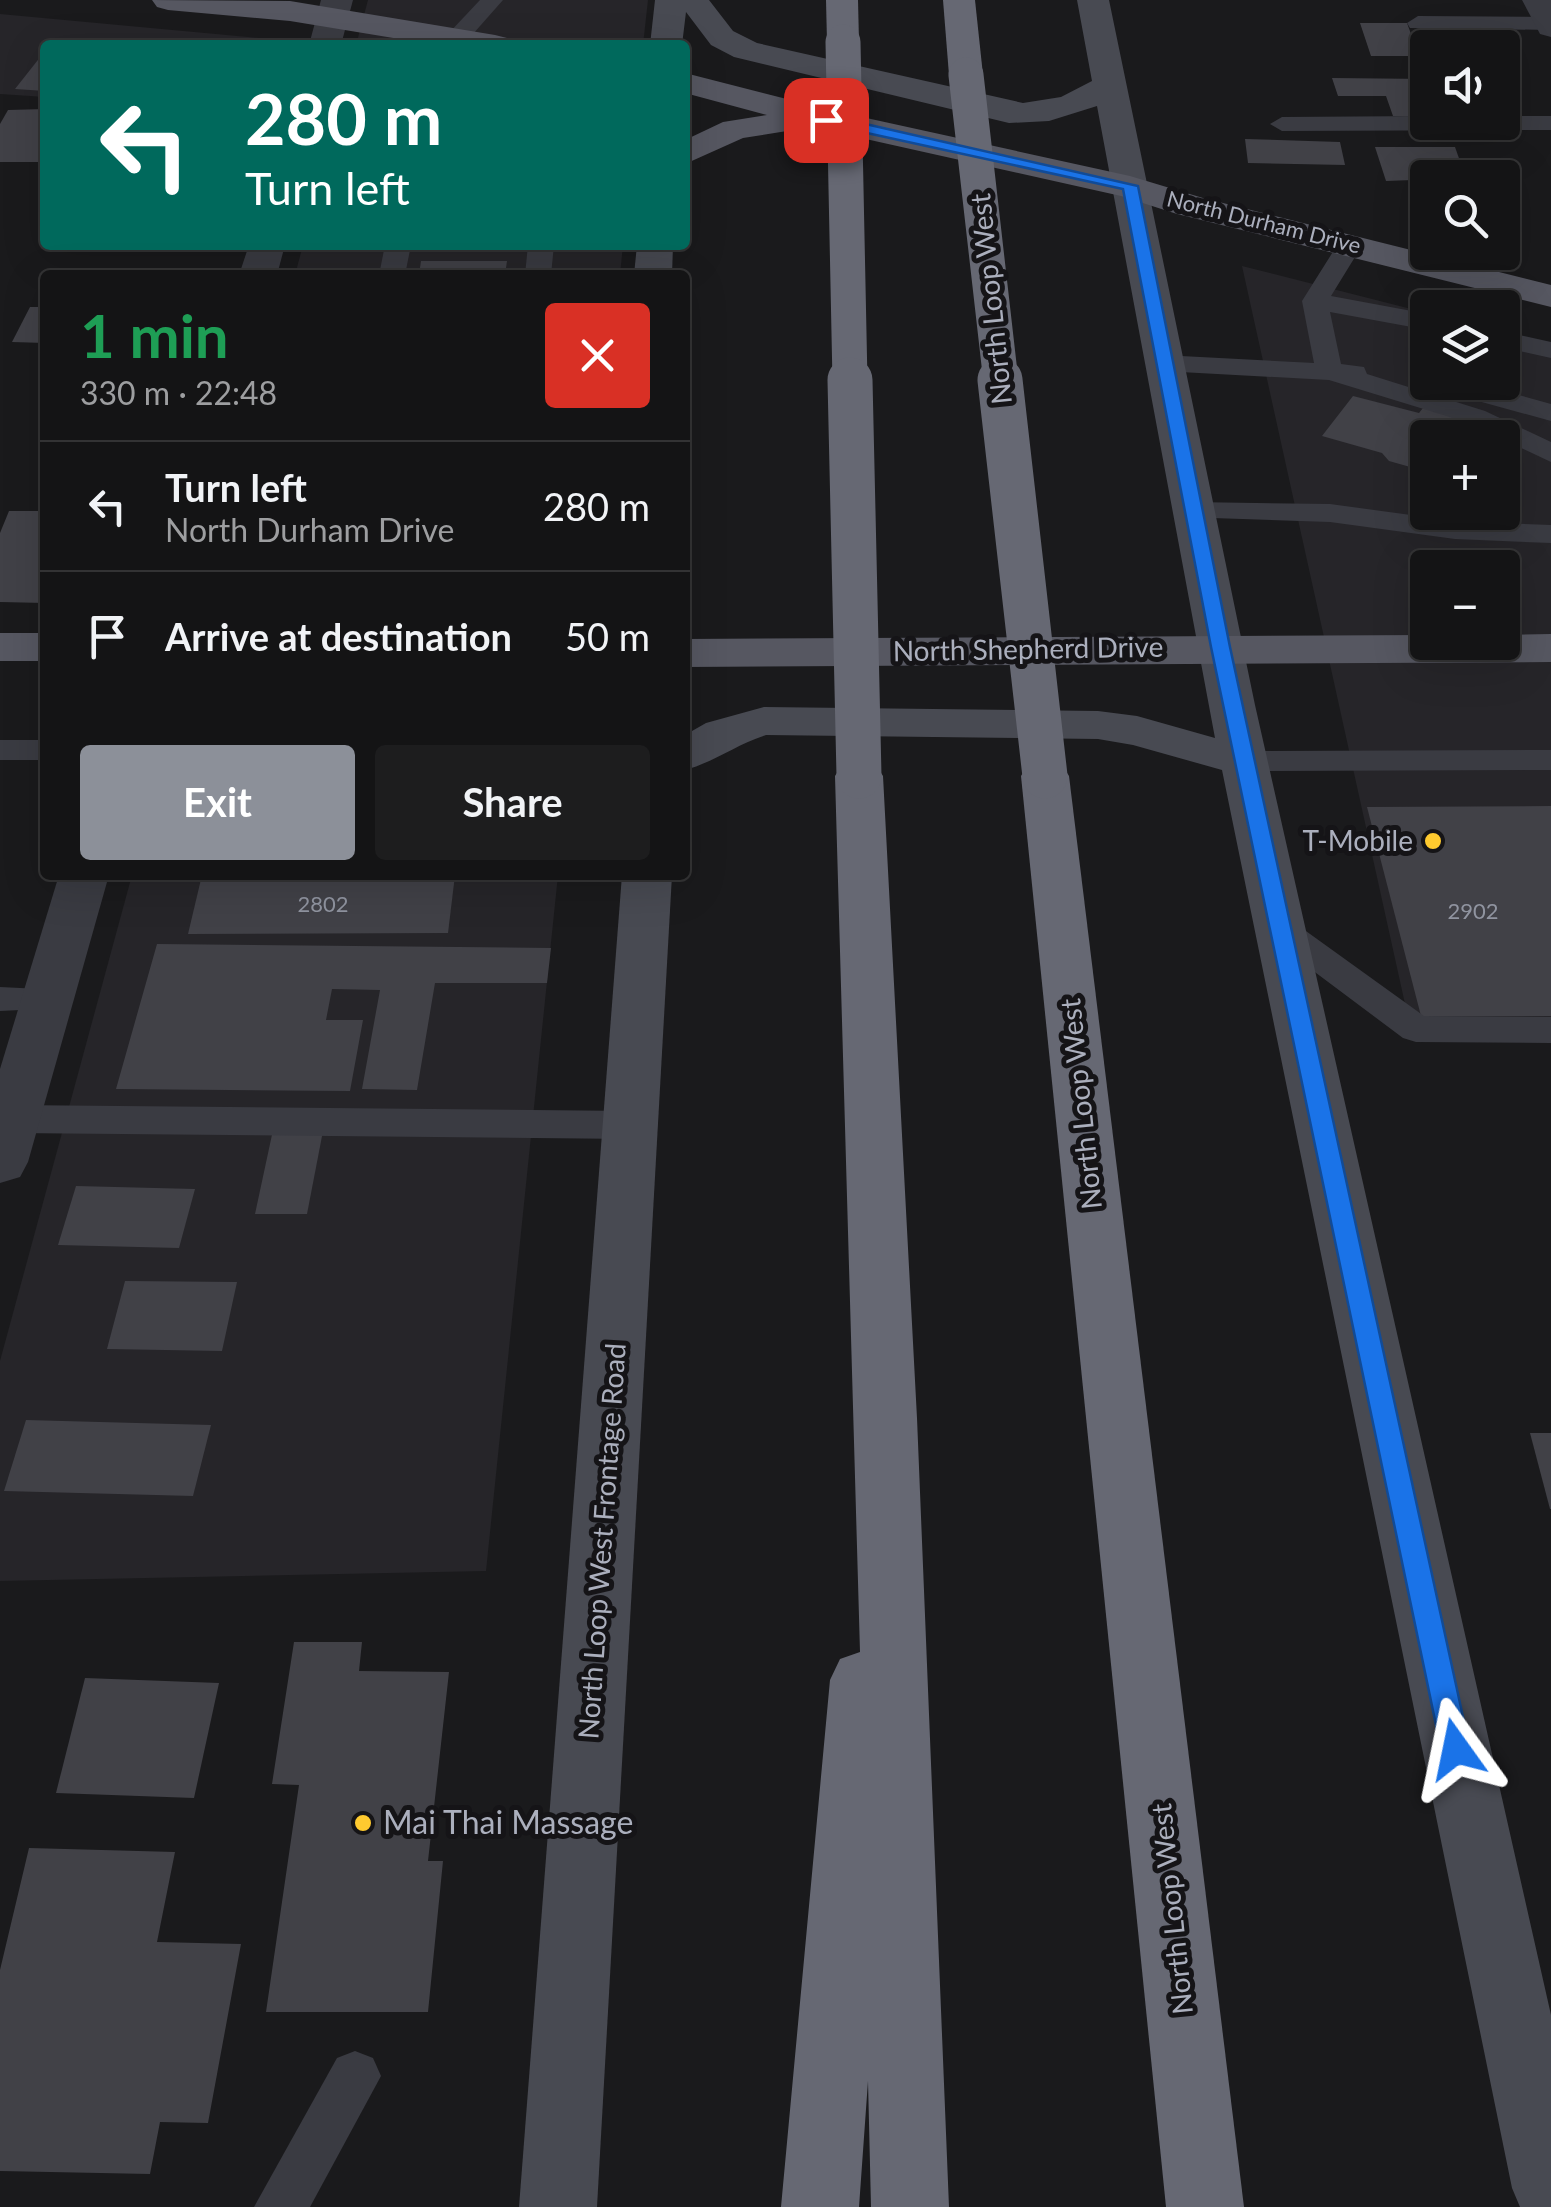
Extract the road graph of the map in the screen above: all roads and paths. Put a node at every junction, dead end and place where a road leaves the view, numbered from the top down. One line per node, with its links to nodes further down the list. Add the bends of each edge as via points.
1 (168, 0): 9 (main road, via 290,11)
2 (492, 0): 12 (lane)
3 (671, 0): 14 (main road)
4 (693, 0): 16 (main road, via 722,38 746,50 1009,112 1059,111)
5 (842, 0): 57 (highway, bridge, via 860,776)
6 (959, 0): 64 (highway, North Loop West, bridge)
7 (1093, 0): 16 (main road)
8 (1538, 0): 11 (street)
9 (331, 22): 12 (main road)
10 (1418, 23): 11 (lane)
11 (1550, 25)
12 (457, 38): 13 (main road)
13 (468, 40)
14 (667, 40)
15 (690, 84): 17 (main road, North Durham Drive)
16 (1108, 85): 23 (main road)
17 (826, 120): 22 (main road, via 734,130); 23 (main road, North Durham Drive)
18 (1282, 124): 19 (lane)
19 (1551, 124)
20 (1363, 141): 21 (lane)
21 (1551, 141)
22 (690, 152)
23 (1130, 186): 24 (main road, North Durham Drive); 32 (main road)
24 (1350, 244): 25 (main road, North Durham Drive); 28 (lane)
25 (1512, 286): 26 (street); 27 (main road, North Durham Drive)
26 (1551, 286)
27 (1551, 296)
28 (1315, 301): 29 (lane); 33 (lane)
29 (1410, 319)
30 (1520, 343): 31 (lane)
31 (1551, 350)
32 (1162, 363): 33 (lane); 38 (main road)
33 (1329, 372): 34 (lane); 37 (lane, via 1497,426)
34 (1410, 379)
35 (1505, 400): 36 (lane)
36 (1551, 413)
37 (1551, 454)
38 (1192, 511): 39 (lane, via 1330,513 1455,530); 42 (main road)
39 (1551, 534)
40 (0, 647): 41 (main road)
41 (40, 647)
42 (1220, 647): 43 (main road, North Shepherd Drive); 44 (main road, North Shepherd Drive); 49 (main road)
43 (1551, 648)
44 (690, 653)
45 (0, 750): 46 (lane)
46 (40, 750)
47 (690, 751): 49 (main road, via 764,721 1098,725)
48 (1551, 760): 49 (lane)
49 (1244, 761): 52 (main road)
50 (82, 880): 53 (street)
51 (647, 880): 55 (main road, North Loop West Frontage Road)
52 (1280, 929): 54 (lane, via 1416,1029); 59 (main road)
53 (24, 999): 56 (street)
54 (1551, 1030)
55 (631, 1125): 56 (lane); 61 (main road, North Loop West Frontage Road)
56 (6, 1141)
57 (886, 1418): 62 (highway); 63 (highway)
58 (356, 2076): 60 (lane)
59 (1551, 2188)
60 (280, 2207)
61 (558, 2207)
62 (820, 2207)
63 (910, 2207)
64 (1205, 2207)

